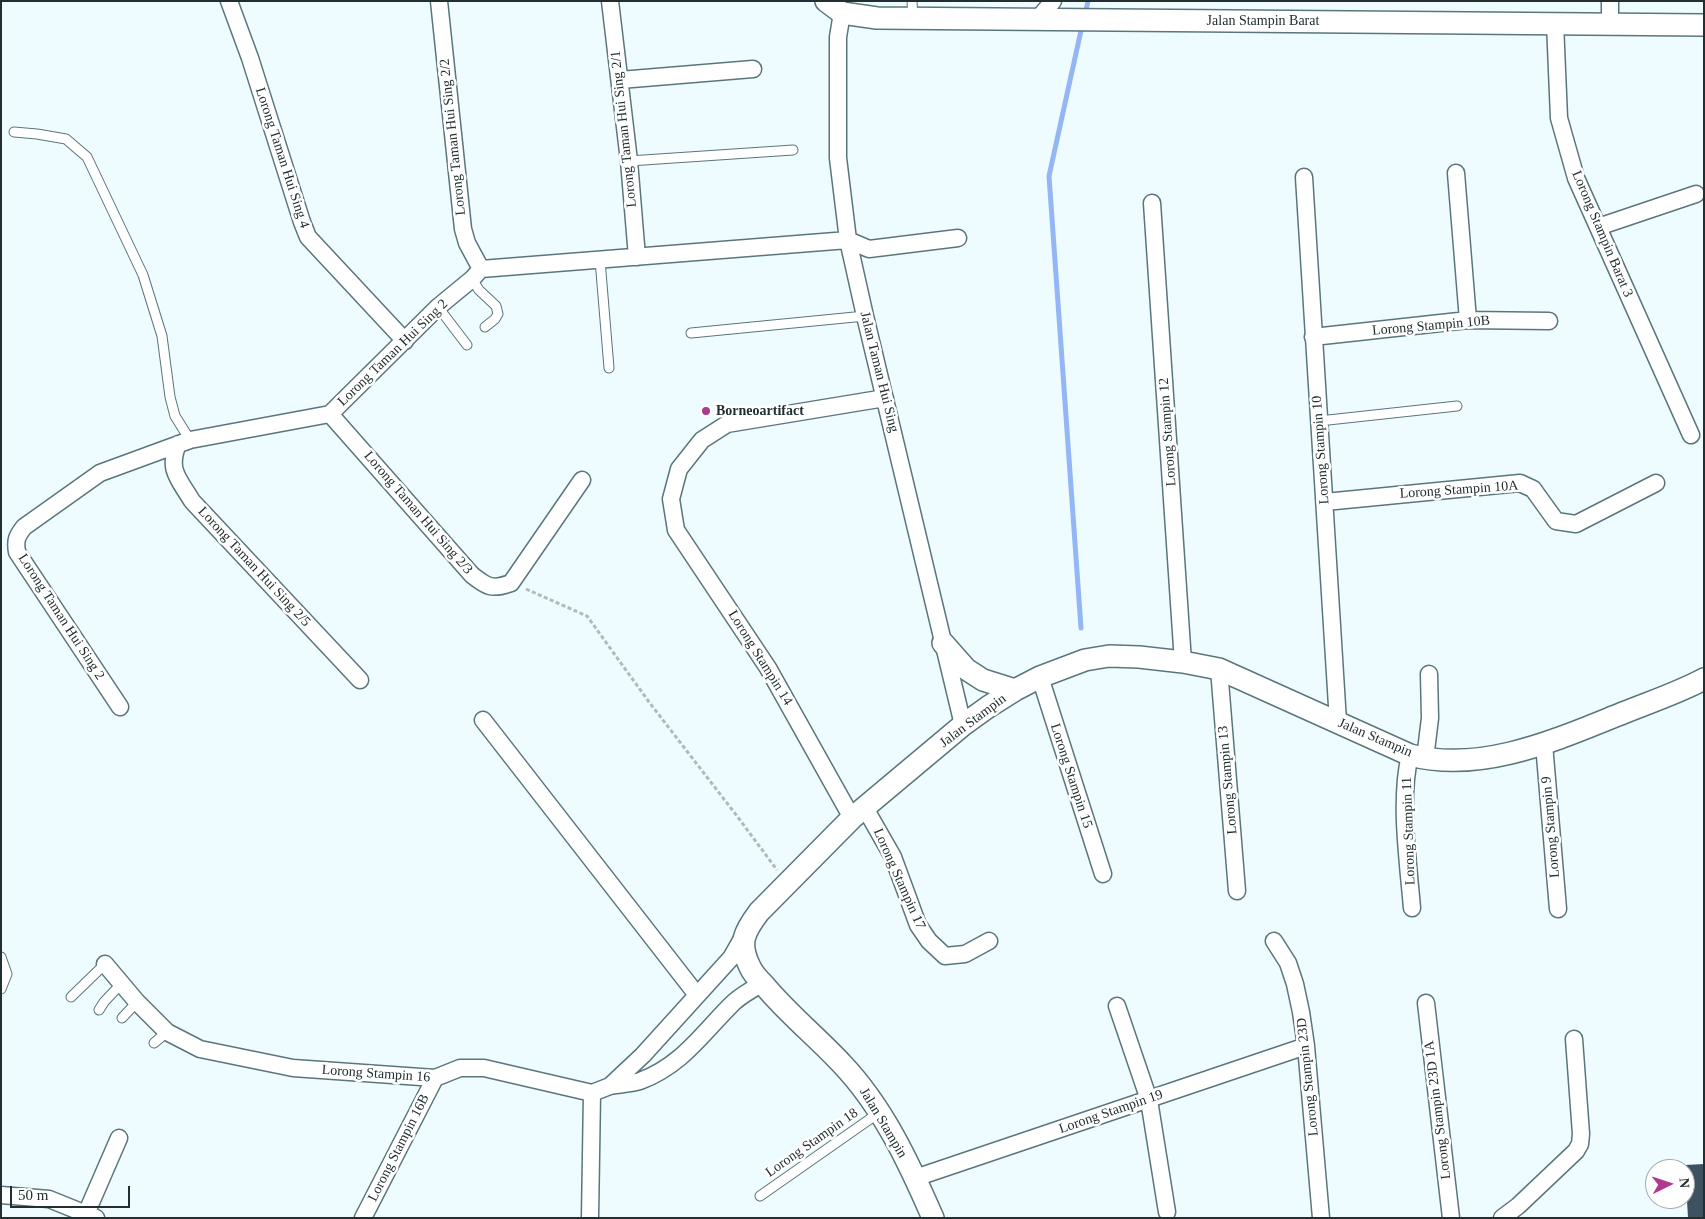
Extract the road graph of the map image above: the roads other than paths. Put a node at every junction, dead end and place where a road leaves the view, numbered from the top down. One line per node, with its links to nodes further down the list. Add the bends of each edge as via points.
1 (229, 1): 34 (street, Lorong Taman Hui Sing 4, via 308,237)
2 (439, 1): 26 (street, Lorong Taman Hui Sing 2/2, via 463,229)
3 (610, 1): 13 (street, Lorong Taman Hui Sing 2/1)
4 (1053, 1): 8 (street)
5 (1610, 1): 10 (street)
6 (834, 7): 7 (street, Jalan Stampin Barat, via 877,18); 23 (street, Jalan Taman Hui Sing, via 838,37 838,158)
7 (912, 10): 8 (street, Jalan Stampin Barat)
8 (1037, 20): 9 (street, Jalan Stampin Barat)
9 (1555, 23): 10 (street, Jalan Stampin Barat); 21 (street, Lorong Stampin Barat 3, via 1559,118 1576,178)
10 (1610, 23): 11 (street, Jalan Stampin Barat)
11 (1704, 24)
12 (753, 69): 13 (street)
13 (620, 80): 16 (street, Lorong Taman Hui Sing 2/1)
14 (14, 132): 42 (lane, via 66,139 86,157 143,275 162,336 170,397)
15 (793, 150): 16 (lane)
16 (629, 161): 24 (street, Lorong Taman Hui Sing 2/1)
17 (1456, 173): 29 (street)
18 (1304, 177): 33 (street, Lorong Stampin 10)
19 (1696, 194): 21 (street)
20 (1152, 203): 47 (street, Lorong Stampin 12)
21 (1598, 226): 41 (street, Lorong Stampin Barat 3)
22 (958, 238): 23 (street, via 869,249)
23 (848, 240): 24 (street); 28 (street, Jalan Taman Hui Sing)
24 (637, 257): 25 (street)
25 (600, 260): 26 (street); 36 (lane)
26 (476, 274): 27 (street, Lorong Taman Hui Sing 2); 31 (lane, via 479,290 496,306 498,314)
27 (438, 307): 34 (street, Lorong Taman Hui Sing 2); 35 (lane)
28 (864, 316): 32 (lane); 37 (street, Jalan Taman Hui Sing)
29 (1468, 320): 30 (street, Lorong Stampin 10B); 33 (street, Lorong Stampin 10B)
30 (1549, 322)
31 (485, 327)
32 (691, 333)
33 (1313, 337): 40 (street, Lorong Stampin 10)
34 (405, 341): 39 (street, Lorong Taman Hui Sing 2)
35 (466, 345)
36 (609, 368)
37 (885, 398): 46 (street, Jalan Taman Hui Sing); 60 (street, Lorong Stampin 14, via 727,424 702,440 679,469 671,499 676,530)
38 (1457, 406): 40 (lane)
39 (330, 414): 42 (street, Lorong Taman Hui Sing 2); 43 (street, Lorong Taman Hui Sing 2/3, via 485,586 499,588 511,583)
40 (1319, 421): 45 (street, Lorong Stampin 10)
41 (1691, 435)
42 (184, 442): 52 (street, Lorong Taman Hui Sing 2/5, via 173,456 174,471 192,501); 54 (street, Lorong Taman Hui Sing 2, via 100,473 24,527 15,543 17,552)
43 (582, 480)
44 (1656, 483): 45 (street, Lorong Stampin 10A, via 1576,524 1556,521 1533,489 1520,483)
45 (1325, 502): 56 (street, Lorong Stampin 10)
46 (943, 643): 53 (street, via 966,669 983,680); 57 (street, Jalan Taman Hui Sing)
47 (1183, 662): 48 (street, Jalan Stampin); 50 (street, Jalan Stampin, via 1109,656 1085,660)
48 (1219, 669): 56 (street, Jalan Stampin); 62 (street, Lorong Stampin 13)
49 (1429, 674): 59 (street, Lorong Stampin 11, via 1430,718)
50 (1040, 677): 53 (street, Jalan Stampin); 61 (street, Lorong Stampin 15)
51 (1704, 679): 58 (street, Jalan Stampin)
52 (360, 680)
53 (1015, 690): 57 (street, Jalan Stampin)
54 (120, 707)
55 (483, 720): 73 (street)
56 (1338, 722): 59 (street, Jalan Stampin)
57 (963, 725): 60 (street, Jalan Stampin)
58 (1544, 744): 59 (street, Jalan Stampin, via 1462,760); 64 (street, Lorong Stampin 9)
59 (1418, 757): 63 (street, Lorong Stampin 11, via 1405,781)
60 (859, 813): 65 (street, Jalan Stampin, via 759,912); 66 (street, Lorong Stampin 17, via 892,857 918,925 944,956 965,954)
61 (1103, 874)
62 (1237, 890)
63 (1412, 908)
64 (1558, 909)
65 (743, 937): 70 (street, Jalan Stampin, via 750,969); 73 (street, via 732,958)
66 (989, 941)
67 (1274, 941): 83 (street, Lorong Stampin 23D, via 1288,963 1295,984)
68 (1, 957): 72 (lane, via 7,974)
69 (105, 964): 71 (street, Lorong Stampin 16); 74 (lane)
70 (762, 983): 85 (street, via 732,1004 701,1039 673,1063 638,1082); 88 (street, Jalan Stampin, via 842,1064)
71 (121, 984): 75 (street, Lorong Stampin 16); 78 (lane)
72 (1, 989)
73 (697, 995): 85 (street)
74 (71, 997)
75 (137, 1002): 79 (lane); 80 (street, Lorong Stampin 16)
76 (1426, 1003): 99 (street, Lorong Stampin 23D 1A)
77 (1116, 1006): 87 (street)
78 (99, 1010)
79 (122, 1018)
80 (167, 1032): 82 (lane); 84 (street, Lorong Stampin 16, via 200,1048 293,1068)
81 (1574, 1039): 100 (street, via 1580,1144 1526,1199)
82 (154, 1043)
83 (1306, 1046): 87 (street, Lorong Stampin 19); 98 (street, Lorong Stampin 23D)
84 (435, 1078): 86 (street, Lorong Stampin 16, via 460,1068 484,1068); 95 (street, Lorong Stampin 16B)
85 (610, 1086): 86 (street)
86 (592, 1093): 96 (street)
87 (1149, 1100): 90 (street, Lorong Stampin 19); 93 (street)
88 (880, 1112): 90 (street, Jalan Stampin); 92 (lane, Lorong Stampin 18)
89 (119, 1138): 94 (street)
90 (915, 1178): 97 (street, Jalan Stampin)
91 (1, 1195): 94 (street, via 49,1200)
92 (760, 1196)
93 (1167, 1212)
94 (91, 1216)
95 (363, 1218)
96 (590, 1218)
97 (932, 1218)
98 (1321, 1218)
99 (1451, 1218)
100 (1502, 1218)

